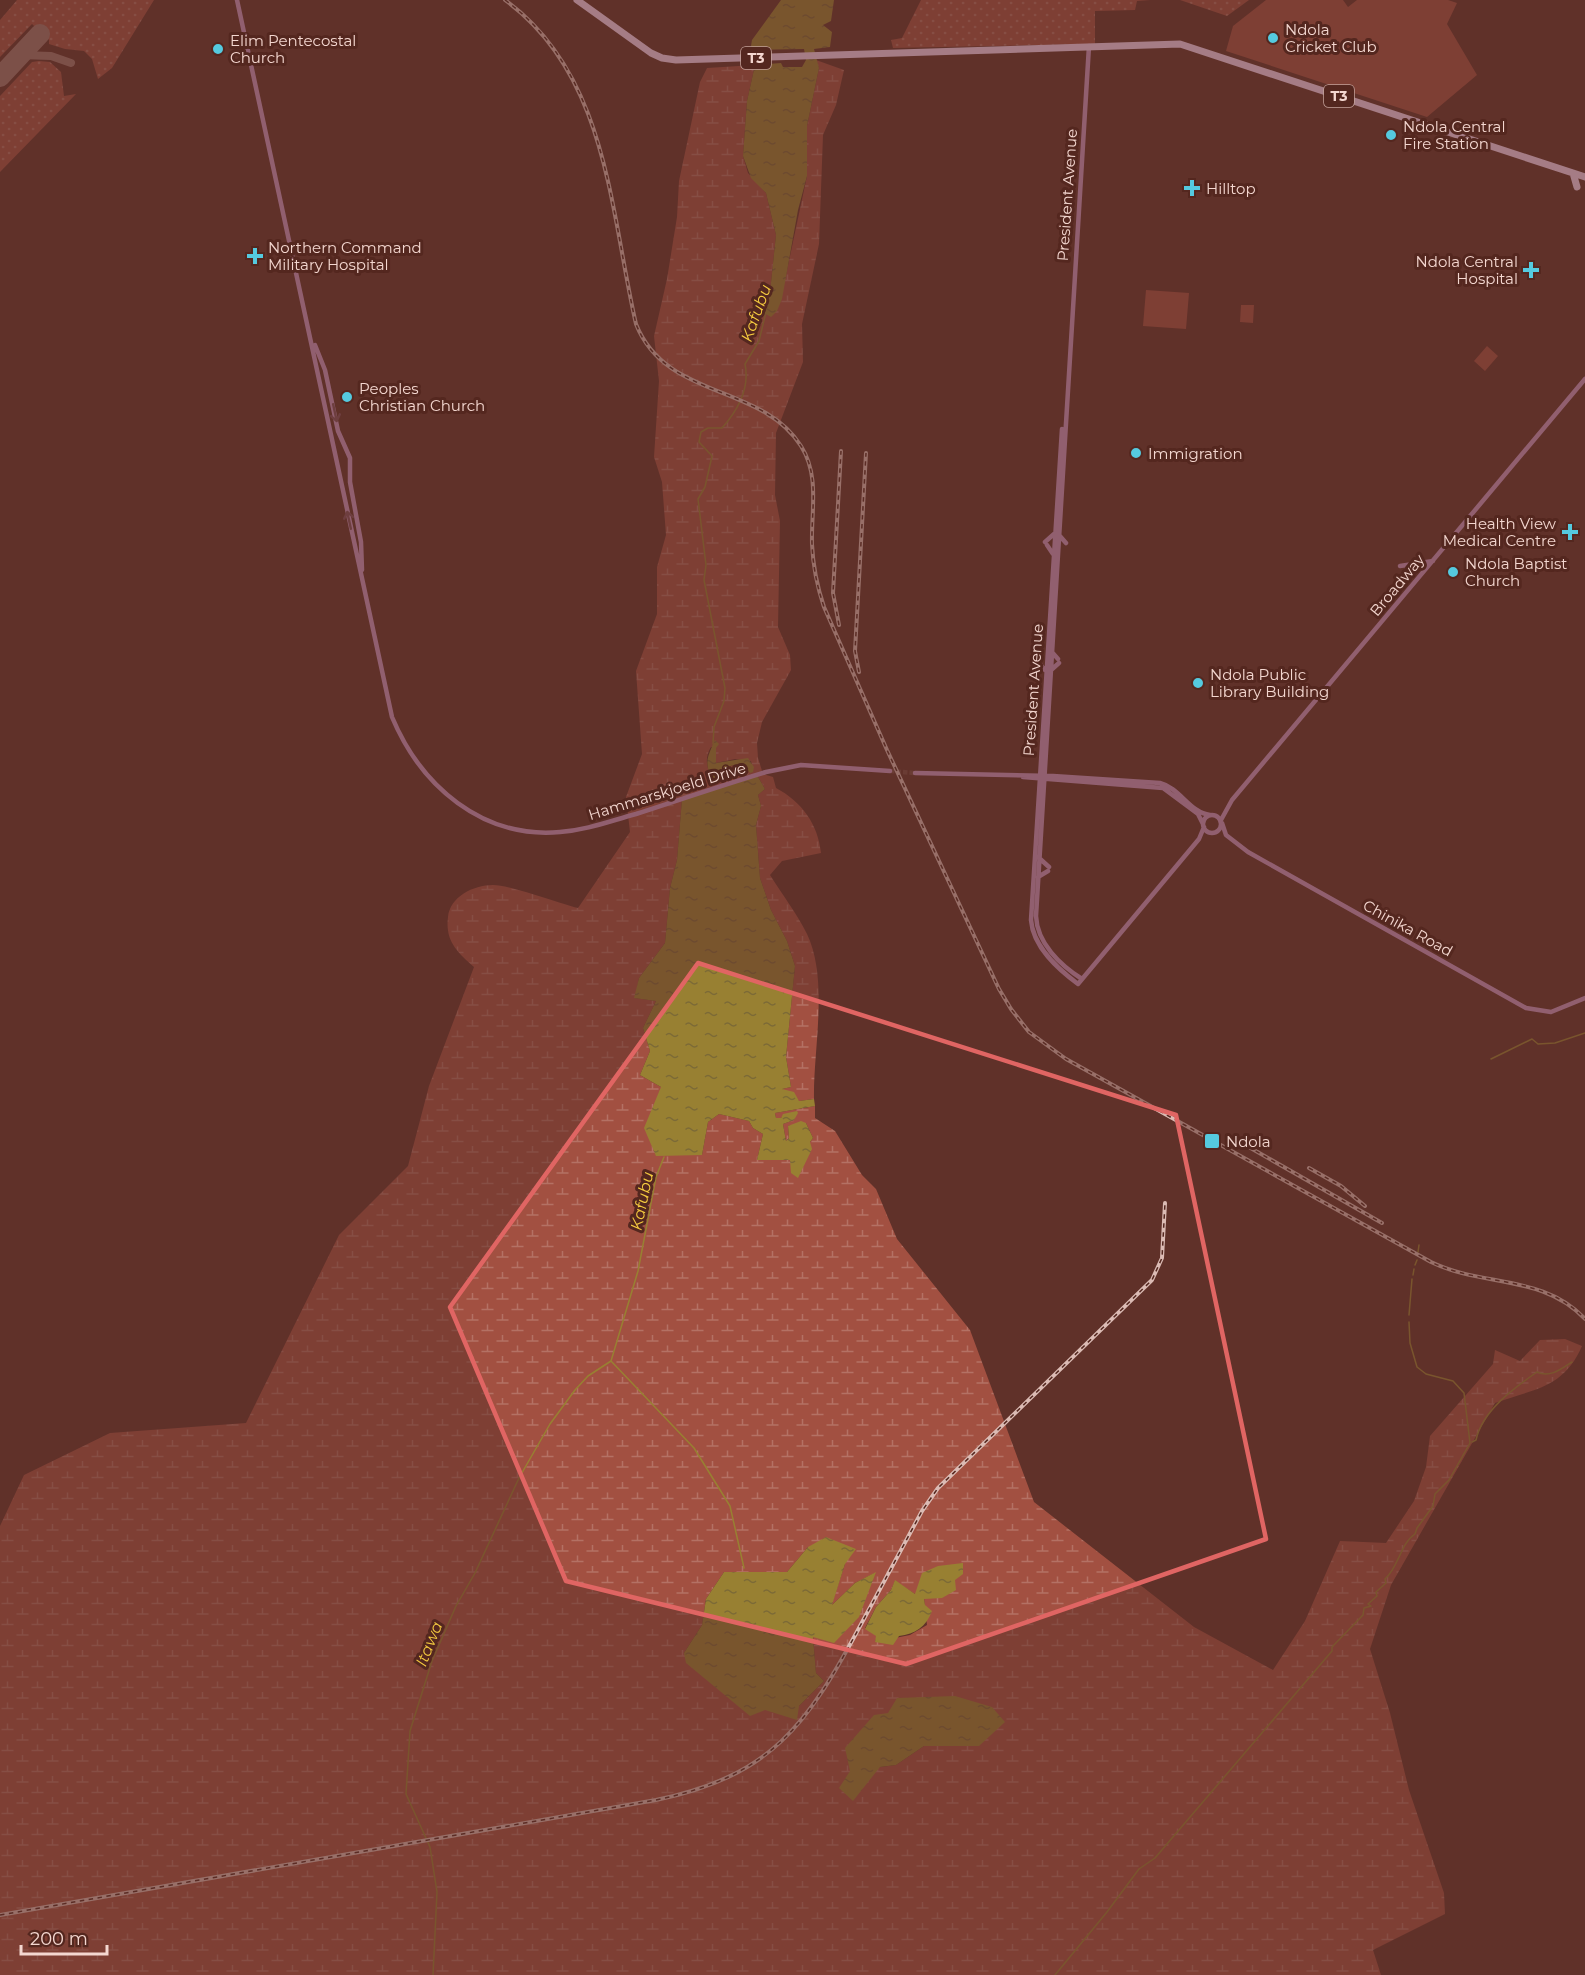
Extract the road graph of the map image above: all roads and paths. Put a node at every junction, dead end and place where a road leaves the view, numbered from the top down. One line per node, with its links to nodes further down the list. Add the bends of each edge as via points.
1 (237, 0): 6 (main road, Hammarskjoeld Drive)
2 (581, 1): 3 (highway, T3, via 666,60)
3 (1089, 46): 4 (highway, T3, via 1184,45); 10 (main road, President Avenue)
4 (1573, 173): 5 (highway, T3); 5 (highway, via 1576,187)
5 (1585, 178)
6 (312, 337): 7 (main road, Hammarskjoeld Drive); 9 (main road, Hammarskjoeld Drive)
7 (327, 378): 9 (main road); 11 (main road, Hammarskjoeld Drive, one-way to 11, via 338,430 350,458 351,494)
8 (1585, 379): 14 (main road, Broadway)
9 (320, 380): 12 (main road, Hammarskjoeld Drive, one-way to 9)
10 (1057, 534): 13 (main road, President Avenue); 13 (main road, via 1046,543); 13 (main road, via 1066,545)
11 (360, 536): 12 (main road); 16 (main road, Hammarskjoeld Drive)
12 (353, 538): 16 (main road, Hammarskjoeld Drive)
13 (1055, 553): 17 (main road, President Avenue)
14 (1433, 561): 15 (main road); 26 (main road, Broadway)
15 (1400, 566)
16 (362, 577): 20 (main road, Hammarskjoeld Drive, via 392,717 408,753 451,800 490,822 521,831 573,831 782,768 801,765)
17 (1049, 651): 18 (main road, President Avenue); 18 (main road, via 1058,661); 18 (main road, via 1039,659)
18 (1048, 671): 19 (main road, President Avenue)
19 (1042, 766): 22 (main road); 23 (main road, President Avenue); 24 (main road)
20 (890, 771)
21 (915, 773): 22 (main road)
22 (1028, 777): 23 (main road); 25 (main road)
23 (1041, 778): 24 (main road); 25 (main road, President Avenue)
24 (1052, 778): 25 (main road); 27 (main road, via 1164,784 1200,812); 29 (main road, via 1163,788 1198,814)
25 (1040, 789): 33 (main road, President Avenue); 35 (main road, President Avenue)
26 (1227, 807): 27 (main road); 28 (main road)
27 (1212, 815): 28 (main road); 29 (main road)
28 (1221, 822): 30 (main road, via 1219,831); 31 (main road)
29 (1203, 826): 30 (main road); 32 (main road)
30 (1212, 833): 31 (main road); 32 (main road)
31 (1226, 835): 36 (main road, Chinika Road, via 1248,852 1526,1008 1551,1012)
32 (1199, 839): 35 (main road, President Avenue, via 1080,981 1057,965 1032,925)
33 (1038, 857): 34 (main road, President Avenue); 34 (main road, via 1048,869)
34 (1037, 878): 35 (main road, President Avenue)
35 (1035, 896)
36 (1585, 998)

